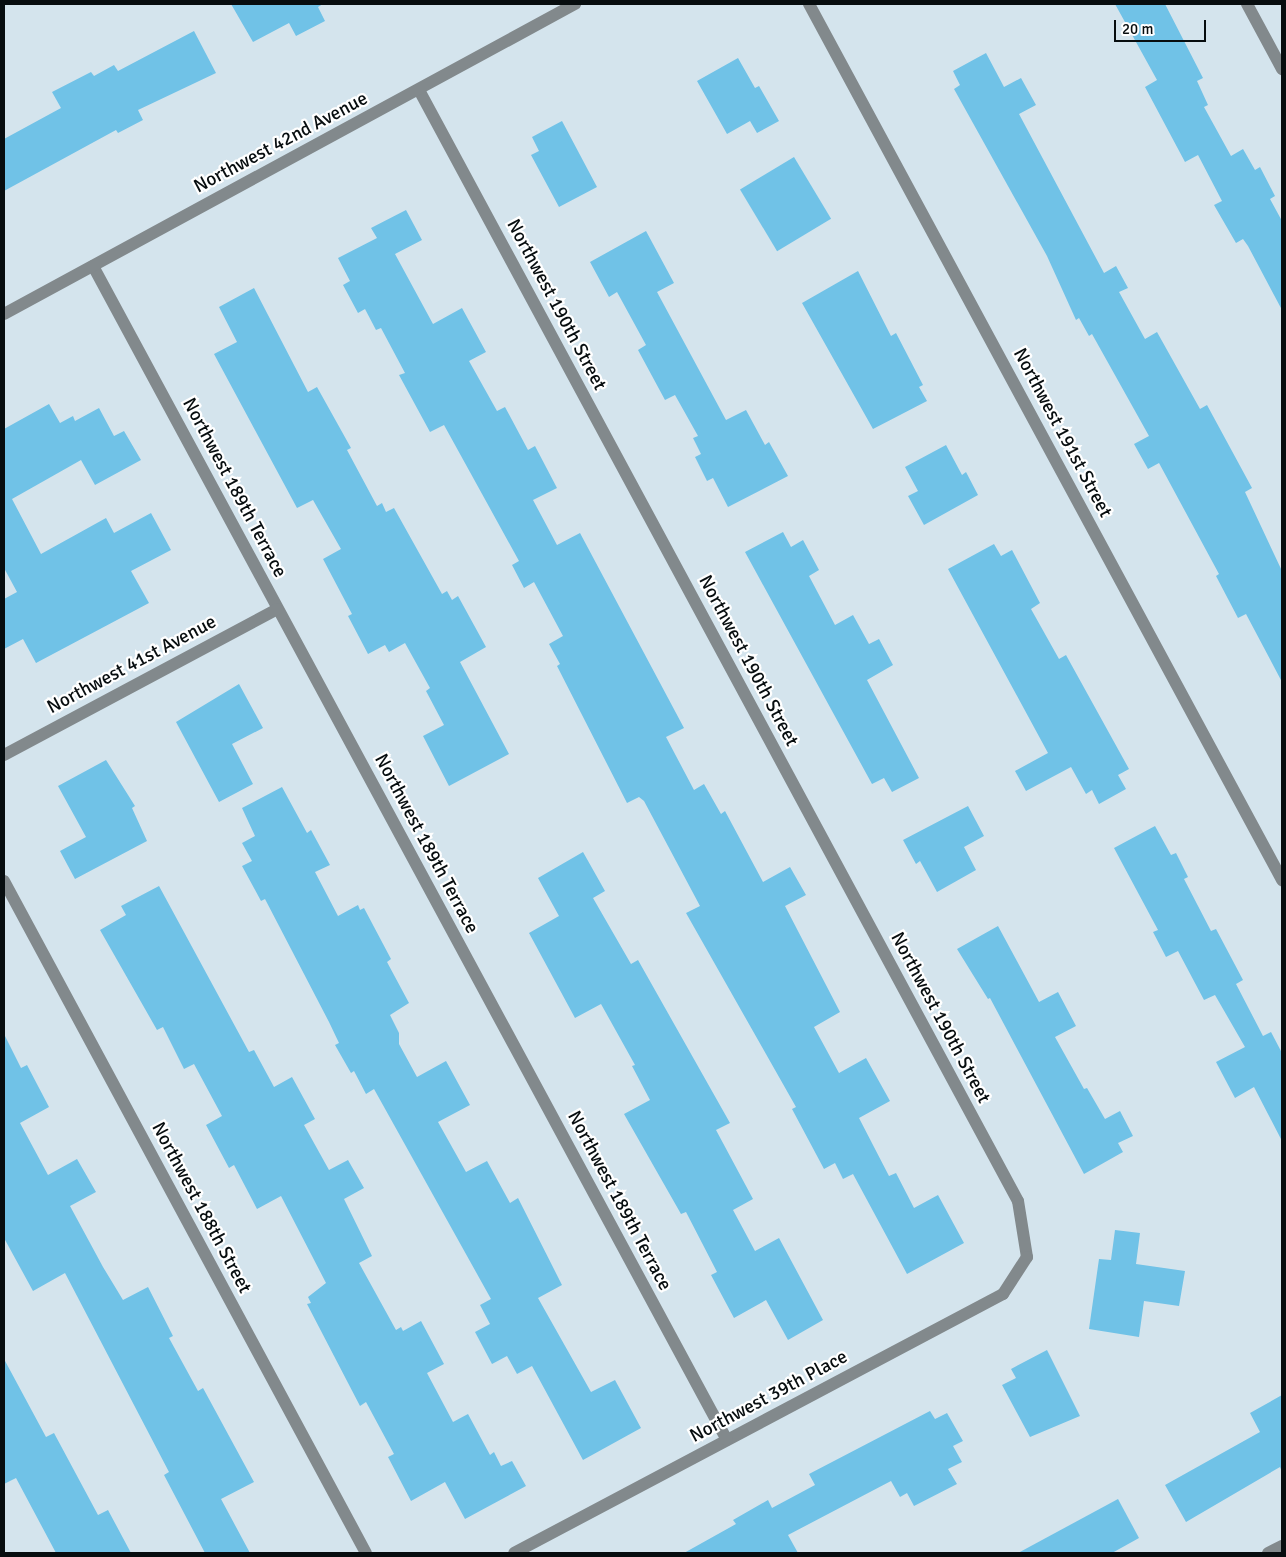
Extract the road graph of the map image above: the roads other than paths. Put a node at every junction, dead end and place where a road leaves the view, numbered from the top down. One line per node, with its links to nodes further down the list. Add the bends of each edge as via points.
1 (575, 4): 5 (street, Northwest 42nd Avenue)
2 (809, 4): 10 (street, Northwest 191st Street)
3 (1247, 4): 4 (street)
4 (1282, 69)
5 (419, 90): 6 (street, Northwest 42nd Avenue); 12 (street, Northwest 190th Street, via 1018,1201)
6 (93, 266): 7 (street, Northwest 42nd Avenue); 8 (street, Northwest 189th Terrace)
7 (4, 314)
8 (277, 608): 9 (street, Northwest 41st Avenue); 13 (street, Northwest 189th Terrace)
9 (4, 754)
10 (1282, 880)
11 (4, 881): 15 (street, Northwest 188th Street)
12 (1027, 1257): 13 (street, Northwest 39th Place, via 1003,1294)
13 (727, 1440): 16 (street, Northwest 39th Place)
14 (1282, 1546): 17 (street)
15 (366, 1553)
16 (514, 1553)
17 (1268, 1553)

